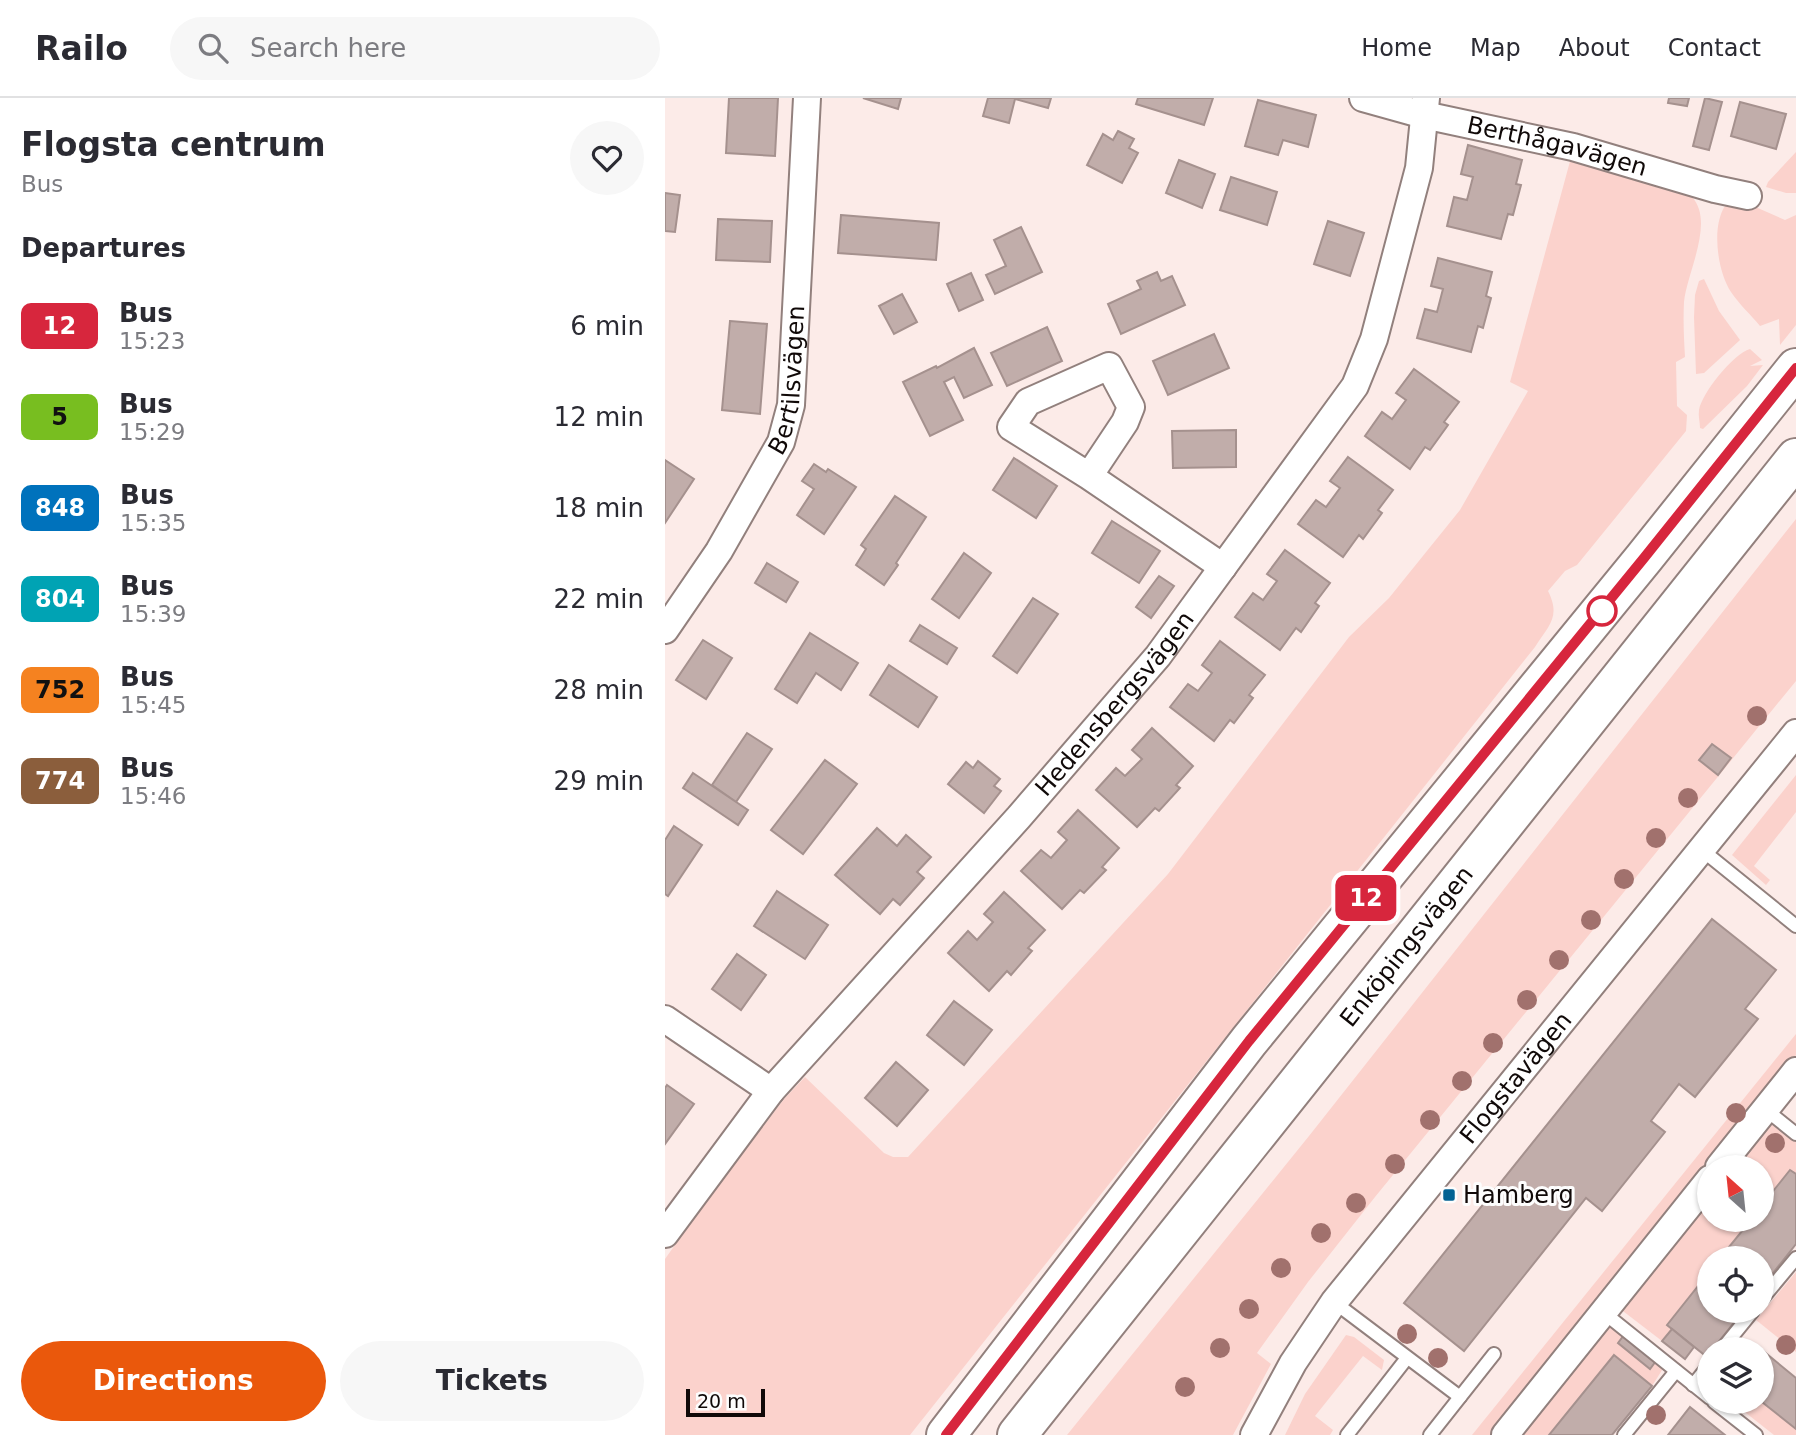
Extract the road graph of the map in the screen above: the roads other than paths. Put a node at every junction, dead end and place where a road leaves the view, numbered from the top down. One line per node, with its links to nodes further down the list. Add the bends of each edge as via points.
1 (807, 98): 9 (street, Bertilsvägen, via 790,405 781,442 719,551)
2 (1363, 98): 3 (street, Berthågavägen)
3 (1425, 107): 4 (street, Berthågavägen); 8 (street, Hedensbergsvägen, via 1419,167 1374,339 1355,386)
4 (1748, 196)
5 (1796, 368): 35 (main road, via 1249,1041)
6 (1796, 458): 36 (main road, Enköpingsvägen)
7 (1089, 476): 7 (street, via 1011,426 1028,402 1109,366 1131,408); 8 (street)
8 (1223, 567): 15 (street, Hedensbergsvägen, via 1095,732)
9 (665, 630)
10 (1796, 733): 11 (street, Flogstavägen)
11 (1702, 850): 12 (lane); 23 (street, Flogstavägen)
12 (1796, 926)
13 (665, 1019): 15 (street)
14 (1796, 1071): 16 (street)
15 (771, 1091): 20 (street, Hedensbergsvägen)
16 (1766, 1109): 17 (lane); 18 (street)
17 (1796, 1134)
18 (1729, 1155)
19 (1697, 1195): 24 (street)
20 (665, 1234)
21 (1796, 1258): 22 (lane)
22 (1774, 1285)
23 (1333, 1303): 28 (lane); 37 (street, Flogstavägen, via 1293,1363)
24 (1603, 1312): 29 (lane); 40 (street)
25 (1743, 1323): 26 (lane)
26 (1732, 1337)
27 (1494, 1354): 33 (lane)
28 (1407, 1358): 33 (lane); 38 (lane)
29 (1677, 1371): 31 (lane); 41 (lane)
30 (1697, 1380): 31 (lane)
31 (1693, 1385): 32 (lane)
32 (1697, 1388)
33 (1460, 1397): 39 (lane)
34 (1729, 1414): 42 (lane)
35 (946, 1435)
36 (1017, 1435)
37 (1254, 1435)
38 (1347, 1435)
39 (1430, 1435)
40 (1505, 1435)
41 (1625, 1435)
42 (1756, 1435)

